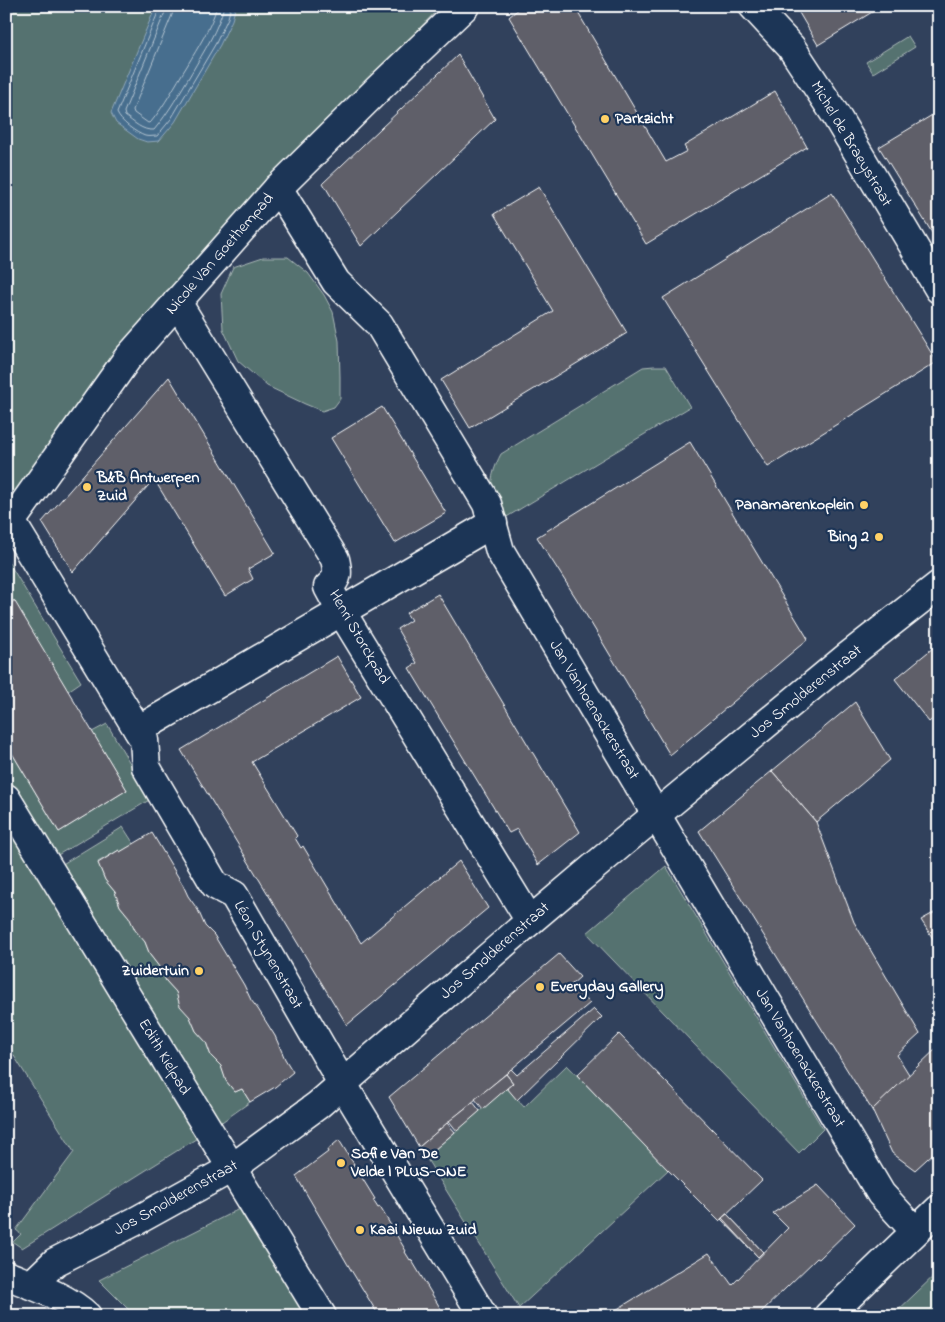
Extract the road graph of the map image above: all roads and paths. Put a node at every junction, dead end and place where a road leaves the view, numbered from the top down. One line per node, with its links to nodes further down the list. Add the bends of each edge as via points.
1 (465, 6): 3 (street, Nicole Van Goethempad)
2 (753, 6): 4 (street, Michel de Braeystraat, via 791,47 835,114)
3 (278, 188): 5 (street, Nicole Van Goethempad); 6 (street, Jan Vanhoenackerstraat, via 336,282 379,324 487,504)
4 (939, 289)
5 (177, 302): 7 (street, Nicole Van Goethempad, via 127,359); 9 (street, Henri Storckpad, via 335,559 338,572 328,587)
6 (493, 523): 9 (street); 12 (street, Jan Vanhoenackerstraat, via 500,551)
7 (9, 525): 10 (street, Léon Stynenstraat)
8 (939, 585): 12 (street, Jos Smolderenstraat, via 847,657)
9 (341, 611): 10 (street); 13 (street, Henri Storckpad)
10 (138, 730): 14 (street, Léon Stynenstraat, via 144,740 146,767 215,885 234,895)
11 (6, 798): 15 (street, Edith Kielpad)
12 (663, 827): 13 (street, Jos Smolderenstraat); 17 (street, Jan Vanhoenackerstraat, via 881,1194)
13 (530, 921): 14 (street, Jos Smolderenstraat)
14 (342, 1083): 15 (street, Jos Smolderenstraat, via 318,1105); 21 (street, Léon Stynenstraat)
15 (232, 1168): 18 (street, Jos Smolderenstraat); 20 (street, Edith Kielpad)
16 (939, 1209): 17 (street)
17 (915, 1231): 22 (street)
18 (18, 1280): 19 (street, via 79,1308)
19 (86, 1316)
20 (322, 1316)
21 (483, 1316)
22 (828, 1316)

